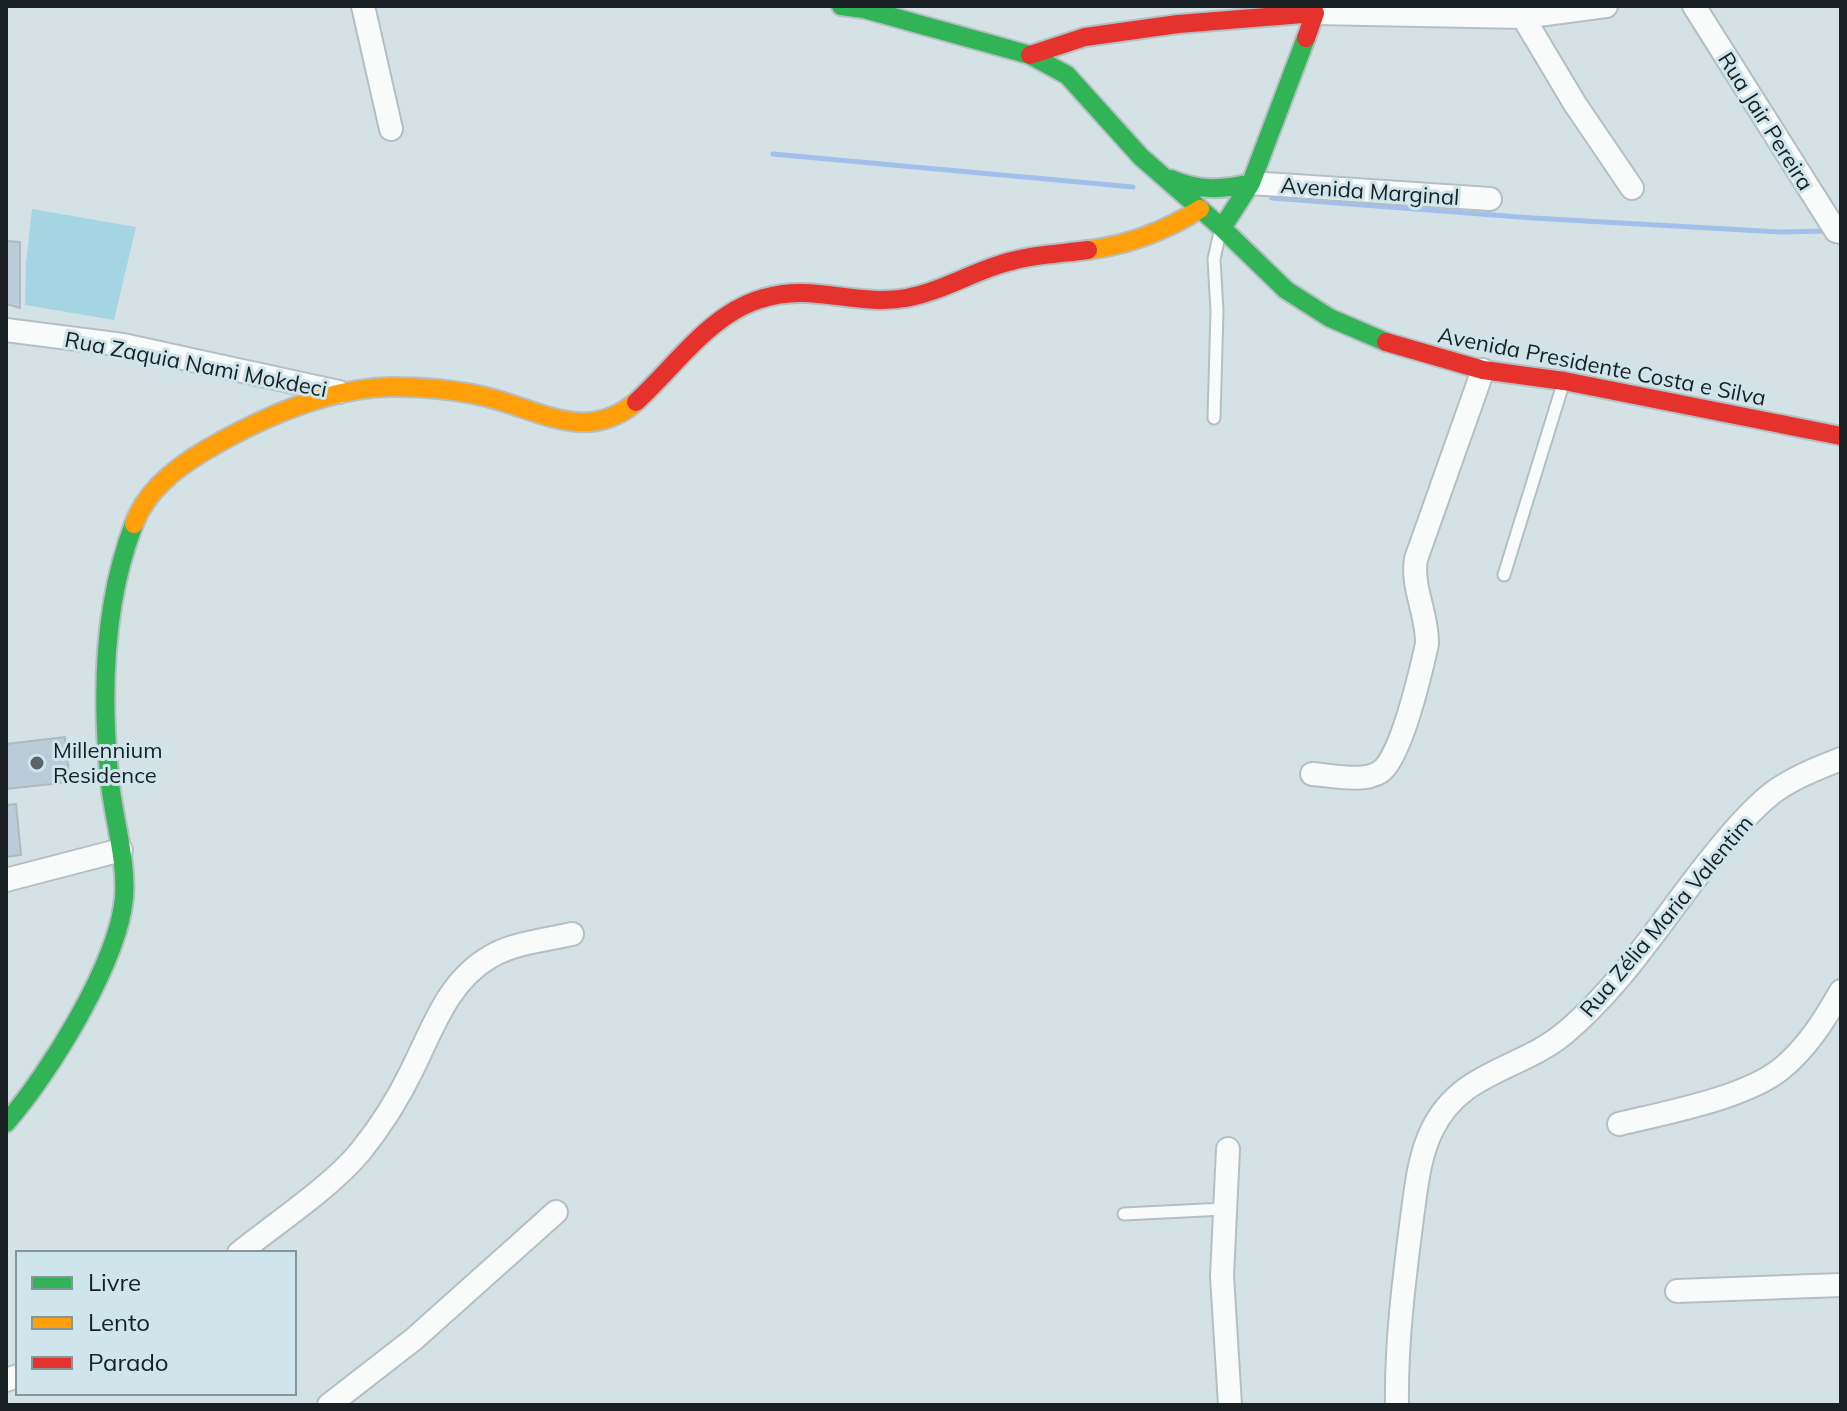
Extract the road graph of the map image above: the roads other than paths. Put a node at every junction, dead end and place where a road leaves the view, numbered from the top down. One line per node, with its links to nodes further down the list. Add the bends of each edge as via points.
1 (363, 6): 12 (street)
2 (841, 6): 10 (main road, Avenida Presidente Costa e Silva)
3 (1194, 6): 8 (street)
4 (1606, 6): 7 (street)
5 (1694, 6): 19 (street, Rua Jair Pereira)
6 (1312, 10): 7 (street); 8 (main road); 14 (main road)
7 (1523, 17): 15 (street)
8 (1178, 24): 9 (main road)
9 (1085, 37): 10 (main road); 11 (main road, via 1075,45)
10 (1030, 55): 11 (main road, Avenida Presidente Costa e Silva)
11 (1067, 75): 13 (main road, Avenida Presidente Costa e Silva)
12 (391, 129)
13 (1159, 172): 14 (main road, via 1194,188 1233,189); 17 (main road, Avenida Presidente Costa e Silva)
14 (1251, 183): 16 (street, Avenida Marginal); 18 (main road)
15 (1632, 188)
16 (1490, 199)
17 (1200, 209): 18 (main road, Avenida Presidente Costa e Silva); 23 (main road, via 1129,242 1036,255 910,297 776,294 750,300 722,317 611,420 573,421 458,391)
18 (1222, 228): 21 (main road, Avenida Presidente Costa e Silva, via 1286,290 1330,318 1396,347); 24 (lane, via 1214,259)
19 (1836, 228)
20 (6, 330): 23 (street, Rua Zaquia Nami Mokdeci, via 123,345)
21 (1483, 370): 22 (main road, Avenida Presidente Costa e Silva); 28 (street, via 1416,559 1427,644 1397,747 1389,764 1372,776)
22 (1564, 381): 25 (main road, Avenida Presidente Costa e Silva); 26 (lane)
23 (339, 392): 29 (main road, via 260,422 174,471 150,495 131,530 117,579 108,655 110,781)
24 (1214, 418)
25 (1841, 436)
26 (1504, 575)
27 (1840, 764): 44 (street, Rua Zélia Maria Valentim, via 1803,774 1738,825 1634,961 1562,1035 1472,1083 1445,1105 1418,1175)
28 (1312, 774)
29 (121, 850): 30 (street); 33 (main road, via 124,902 112,947 53,1059)
30 (6, 880)
31 (572, 934): 39 (street, via 491,956 460,980 389,1113 358,1154)
32 (1841, 991): 34 (street, via 1819,1030 1781,1070 1736,1092)
33 (6, 1123)
34 (1619, 1124)
35 (1228, 1149): 36 (street)
36 (1224, 1209): 38 (lane); 43 (street, via 1222,1276)
37 (556, 1212): 42 (street, via 414,1339)
38 (1124, 1214)
39 (242, 1251)
40 (1841, 1285): 41 (street)
41 (1677, 1291)
42 (329, 1405)
43 (1230, 1405)
44 (1397, 1405)

